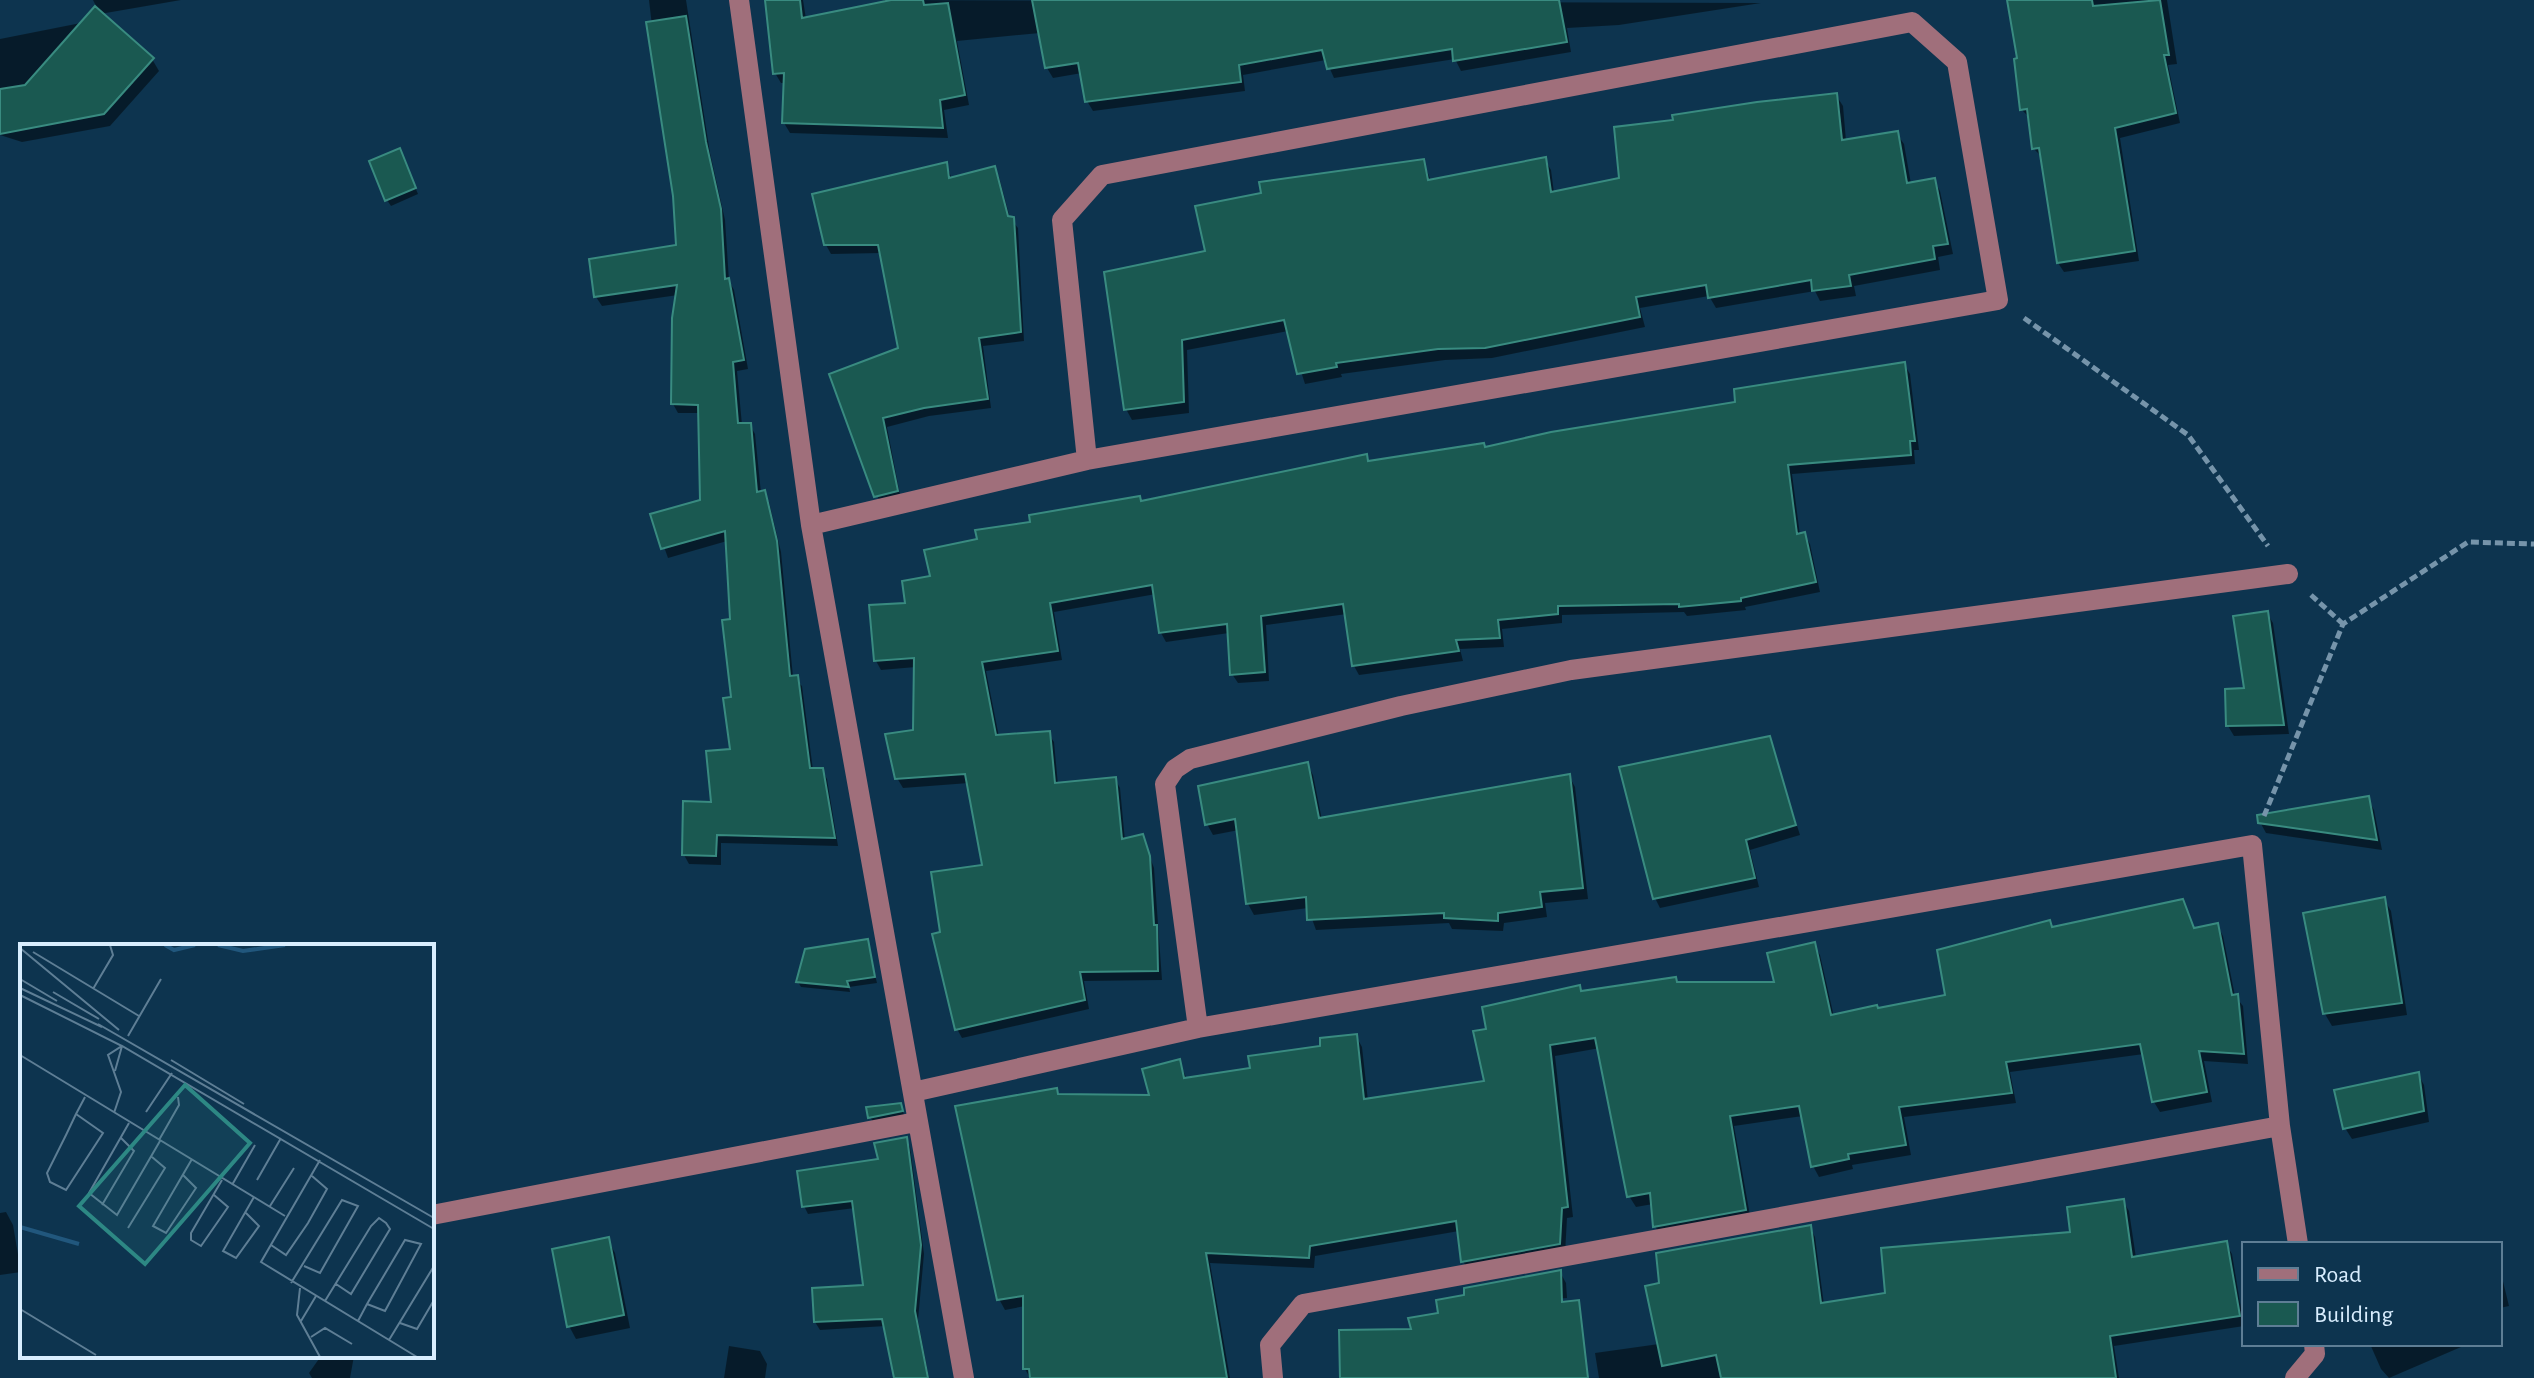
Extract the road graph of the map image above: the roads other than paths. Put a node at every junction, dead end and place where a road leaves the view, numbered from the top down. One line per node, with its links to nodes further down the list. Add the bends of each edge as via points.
1 (739, 0): 3 (street)
2 (1087, 460): 2 (street, via 1998,300 1957,62 1912,22 1102,175 1062,220); 3 (street)
3 (811, 525): 6 (street)
4 (2288, 574): 5 (street, via 1571,670 1190,759 1165,784)
5 (1198, 1028): 6 (street); 8 (street, via 2252,845)
6 (913, 1092): 7 (street)
7 (916, 1122): 9 (street); 12 (street)
8 (2280, 1126): 10 (street); 13 (street, via 1303,1304 1270,1345)
9 (434, 1215)
10 (2298, 1242)
11 (2314, 1346): 14 (street, via 2315,1354)
12 (964, 1378)
13 (1273, 1378)
14 (2295, 1378)

